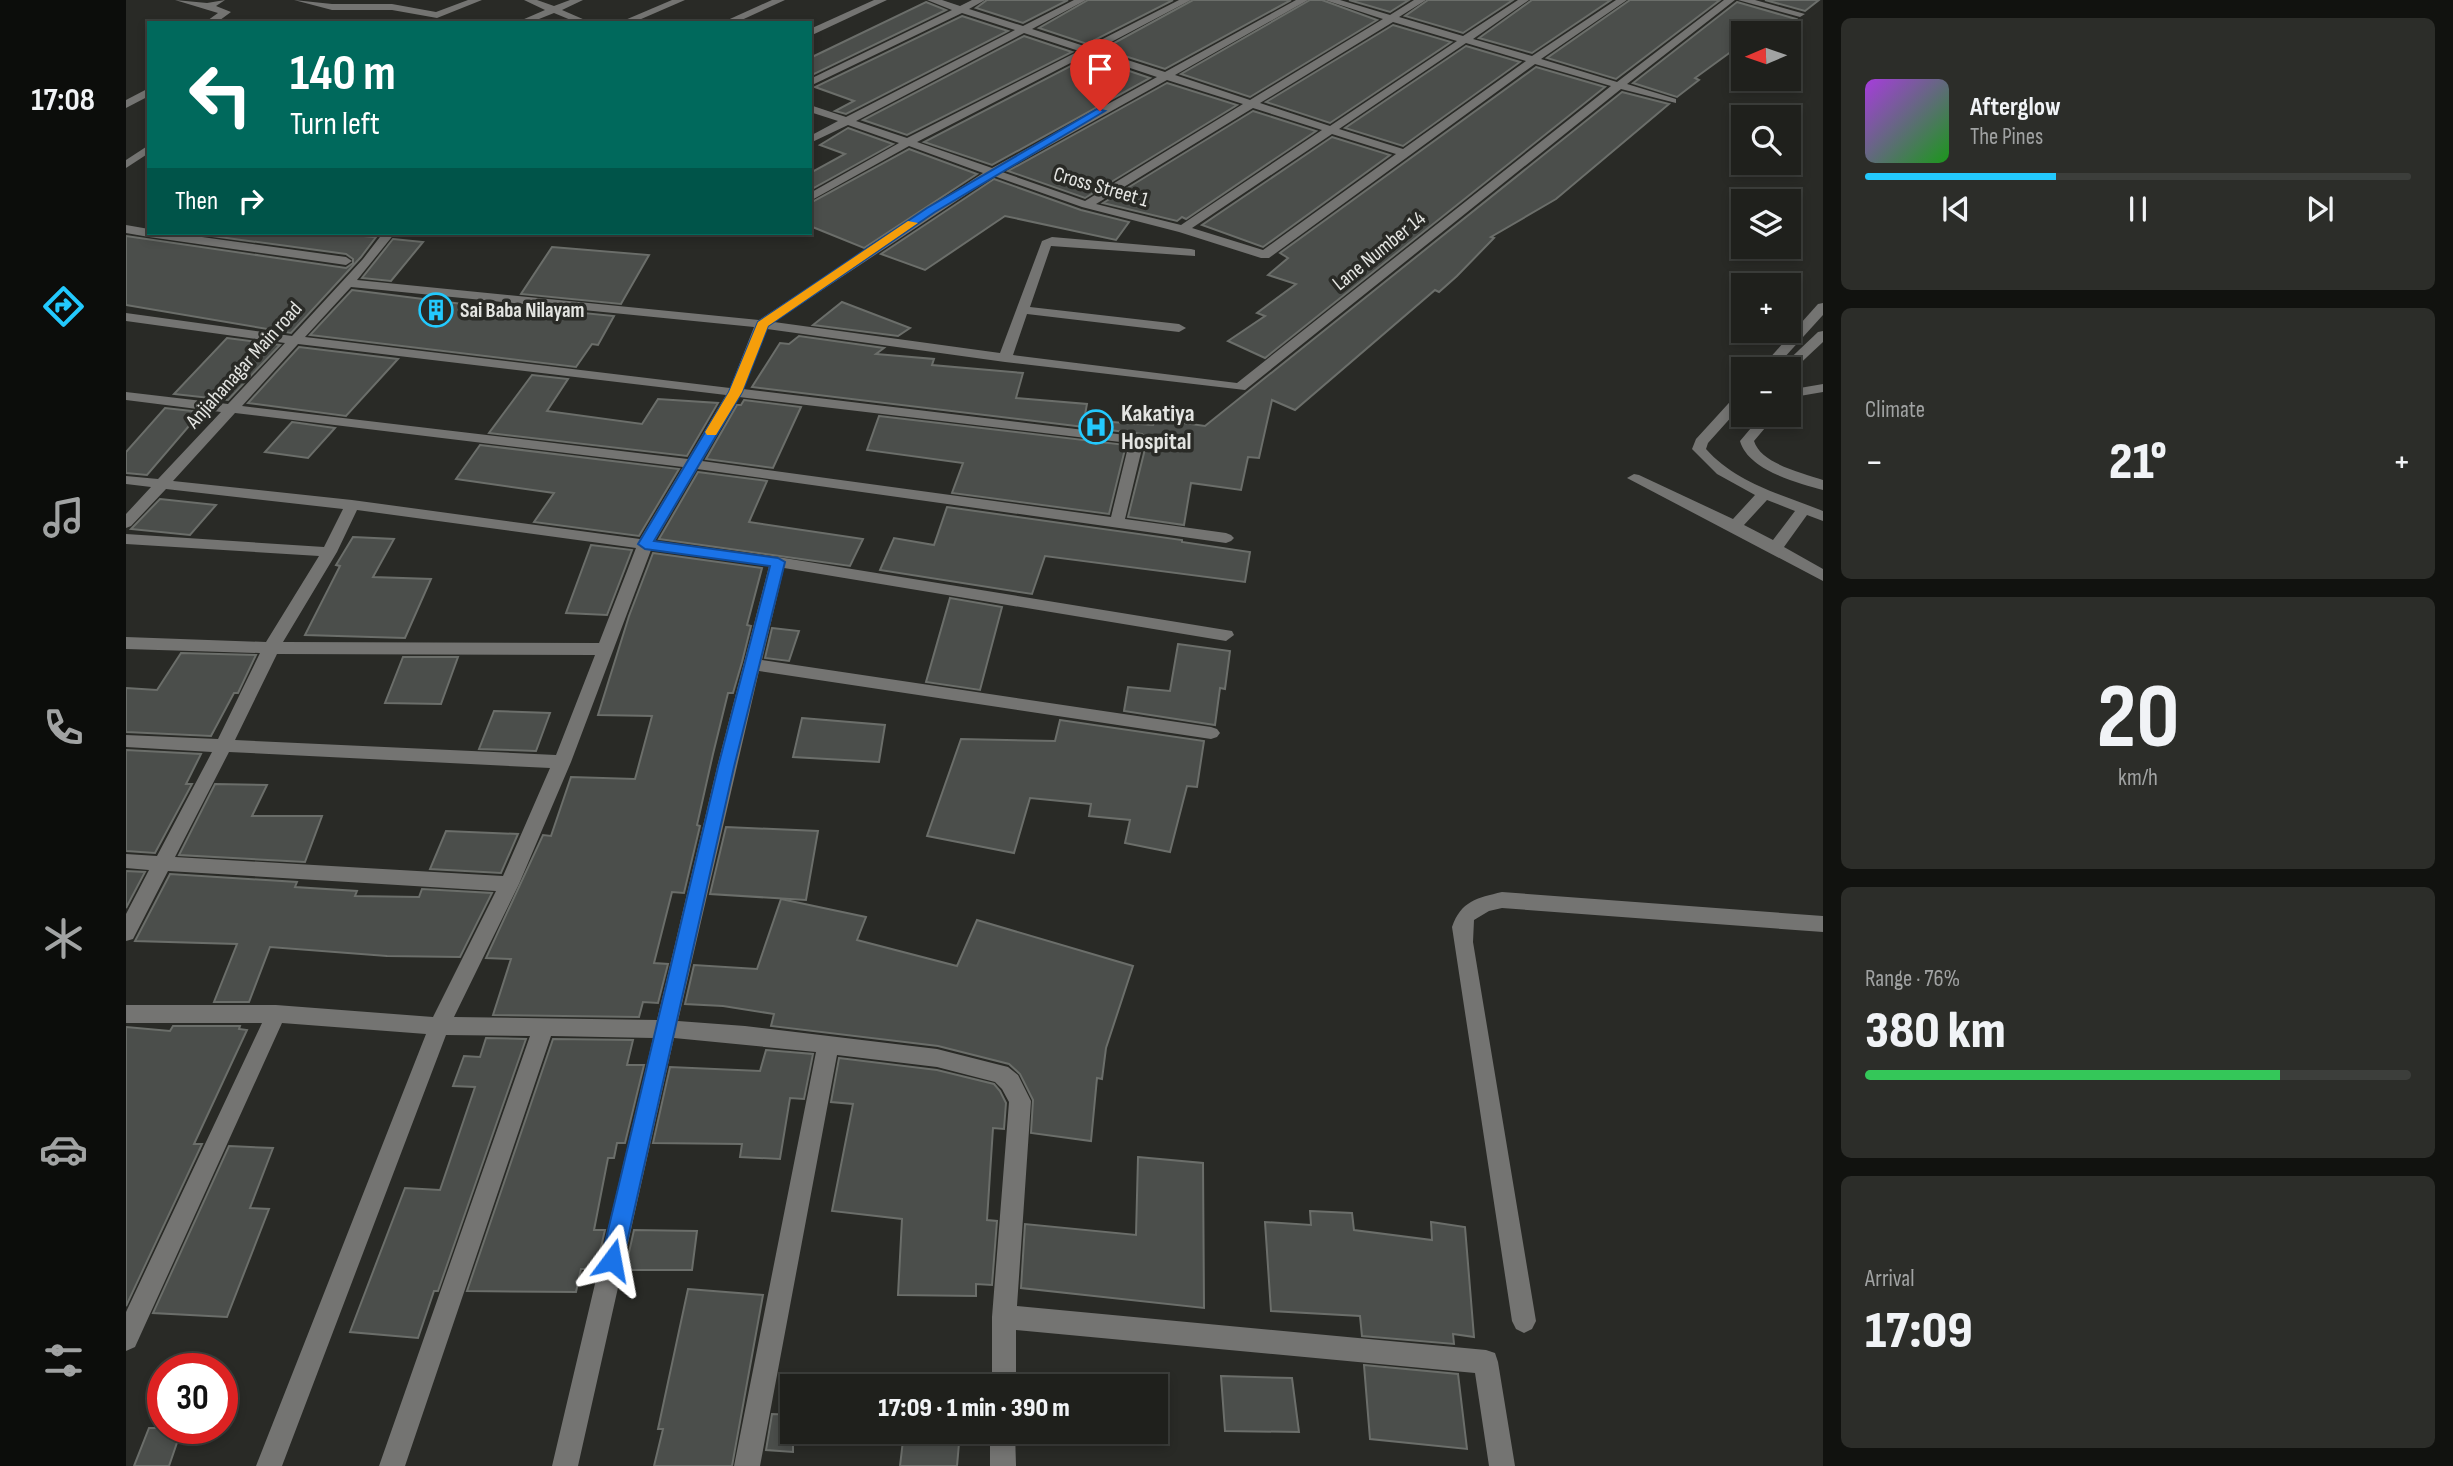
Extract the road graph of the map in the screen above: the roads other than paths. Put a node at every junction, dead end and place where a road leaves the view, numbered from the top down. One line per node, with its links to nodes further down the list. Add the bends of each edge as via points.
1 (180, 0): 21 (street)
2 (220, 0): 21 (street)
3 (299, 0): 24 (street)
4 (477, 0): 24 (street)
5 (529, 0): 22 (street)
6 (578, 0): 22 (street)
7 (680, 0): 31 (street)
8 (780, 0): 32 (street)
9 (882, 0): 34 (street)
10 (932, 0): 23 (street)
11 (979, 0): 23 (street)
12 (1081, 0): 33 (street)
13 (1186, 0): 36 (street)
14 (1303, 0): 38 (street)
15 (1331, 0): 26 (street)
16 (1421, 0): 26 (street)
17 (1524, 0): 35 (street)
18 (1622, 0): 37 (street)
19 (1730, 0): 40 (street, Lane Number 14)
20 (1743, 0): 25 (street)
21 (208, 6): 27 (street, via 226,12)
22 (554, 9): 29 (street); 30 (street)
23 (958, 10): 33 (street); 39 (street)
24 (437, 15): 28 (street)
25 (1800, 15)
26 (1393, 18): 35 (street); 43 (street)
27 (212, 21)
28 (421, 21)
29 (525, 21)
30 (582, 21)
31 (628, 21)
32 (731, 21)
33 (1021, 30): 36 (street); 46 (street)
34 (812, 32)
35 (1464, 38): 37 (street); 47 (street)
36 (1086, 52): 38 (street); 49 (street)
37 (1535, 59): 40 (street); 51 (street)
38 (1166, 75): 43 (street); 53 (street)
39 (812, 82)
40 (1621, 84): 42 (street); 74 (street, Lane Number 14, via 1240,387)
41 (147, 92): 44 (street)
42 (1672, 101)
43 (1249, 104): 47 (street); 55 (street)
44 (126, 105)
45 (812, 109): 46 (street, Cross Street 1)
46 (845, 122): 48 (street); 49 (street, Cross Street 1)
47 (1329, 128): 51 (street); 57 (street)
48 (812, 139)
49 (907, 143): 53 (street, Cross Street 1); 54 (street)
50 (147, 150): 52 (street)
51 (1406, 154): 57 (street, Cross Street 1, via 1265,255)
52 (126, 166)
53 (991, 173): 55 (street, Cross Street 1); 67 (street)
54 (812, 197)
55 (1086, 205): 57 (street, Cross Street 1)
56 (126, 229): 58 (street)
57 (1183, 229)
58 (147, 233)
59 (163, 235): 62 (street)
60 (387, 235): 63 (street, Anjiahanagar Main road)
61 (1191, 253): 65 (street, via 1052,241 1046,244)
62 (346, 261)
63 (347, 283): 67 (street, Lane Number 14); 70 (street, Anjiahanagar Main road)
64 (1823, 307): 71 (street)
65 (1023, 310): 68 (street); 74 (street)
66 (126, 317): 70 (street)
67 (762, 324): 74 (street, Lane Number 14); 76 (street)
68 (1179, 328)
69 (1823, 335): 73 (street)
70 (295, 340): 76 (street); 80 (street, Anjiahanagar Main road)
71 (1784, 351): 72 (street); 73 (street)
72 (1778, 357)
73 (1799, 357)
74 (1005, 358)
75 (1823, 388): 77 (street)
76 (736, 392): 82 (street); 92 (street, via 1137,440)
77 (1801, 392)
78 (126, 396): 80 (street)
79 (1731, 409): 87 (street, via 1699,449 1711,465)
80 (232, 410): 82 (street); 85 (street, Anjiahanagar Main road)
81 (1759, 427): 86 (street, via 1747,441 1749,451)
82 (693, 464): 92 (street); 96 (street)
83 (1634, 478): 93 (street)
84 (126, 480): 85 (street)
85 (163, 485): 88 (street); 91 (street, Anjiahanagar Main road)
86 (1823, 485)
87 (1766, 492): 89 (street); 93 (street)
88 (352, 505): 96 (street); 98 (street)
89 (1805, 508): 90 (street); 97 (street)
90 (1823, 516)
91 (126, 523)
92 (1117, 523): 94 (street)
93 (1735, 526): 97 (street)
94 (1226, 538)
95 (126, 539): 98 (street)
96 (645, 544): 99 (street); 104 (street)
97 (1776, 547): 100 (street)
98 (330, 552): 103 (street)
99 (778, 562): 101 (street); 105 (street)
100 (1823, 576)
101 (1226, 635)
102 (126, 643): 103 (street)
103 (271, 648): 104 (street); 108 (street)
104 (606, 649): 109 (street)
105 (751, 664): 106 (street); 119 (street)
106 (1211, 733)
107 (126, 741): 108 (street)
108 (224, 745): 109 (street); 111 (street)
109 (562, 762): 112 (street)
110 (126, 861): 111 (street)
111 (163, 863): 112 (street); 114 (street)
112 (509, 884): 117 (street)
113 (1823, 924): 122 (street, via 1502,901 1484,904 1466,915 1463,942)
114 (126, 933)
115 (126, 1014): 116 (street)
116 (276, 1014): 117 (street); 123 (street)
117 (439, 1026): 118 (street); 126 (street)
118 (544, 1027): 119 (street); 127 (street)
119 (665, 1029): 120 (street); 128 (street)
120 (828, 1045): 121 (street, via 937,1058 1001,1074 1010,1082 1020,1101); 129 (street)
121 (1004, 1317): 124 (street); 131 (street, via 1486,1362)
122 (1524, 1321)
123 (126, 1339)
124 (1004, 1374)
125 (1003, 1444): 130 (street)
126 (269, 1466)
127 (392, 1466)
128 (565, 1466)
129 (747, 1466)
130 (1003, 1466)
131 (1502, 1466)

